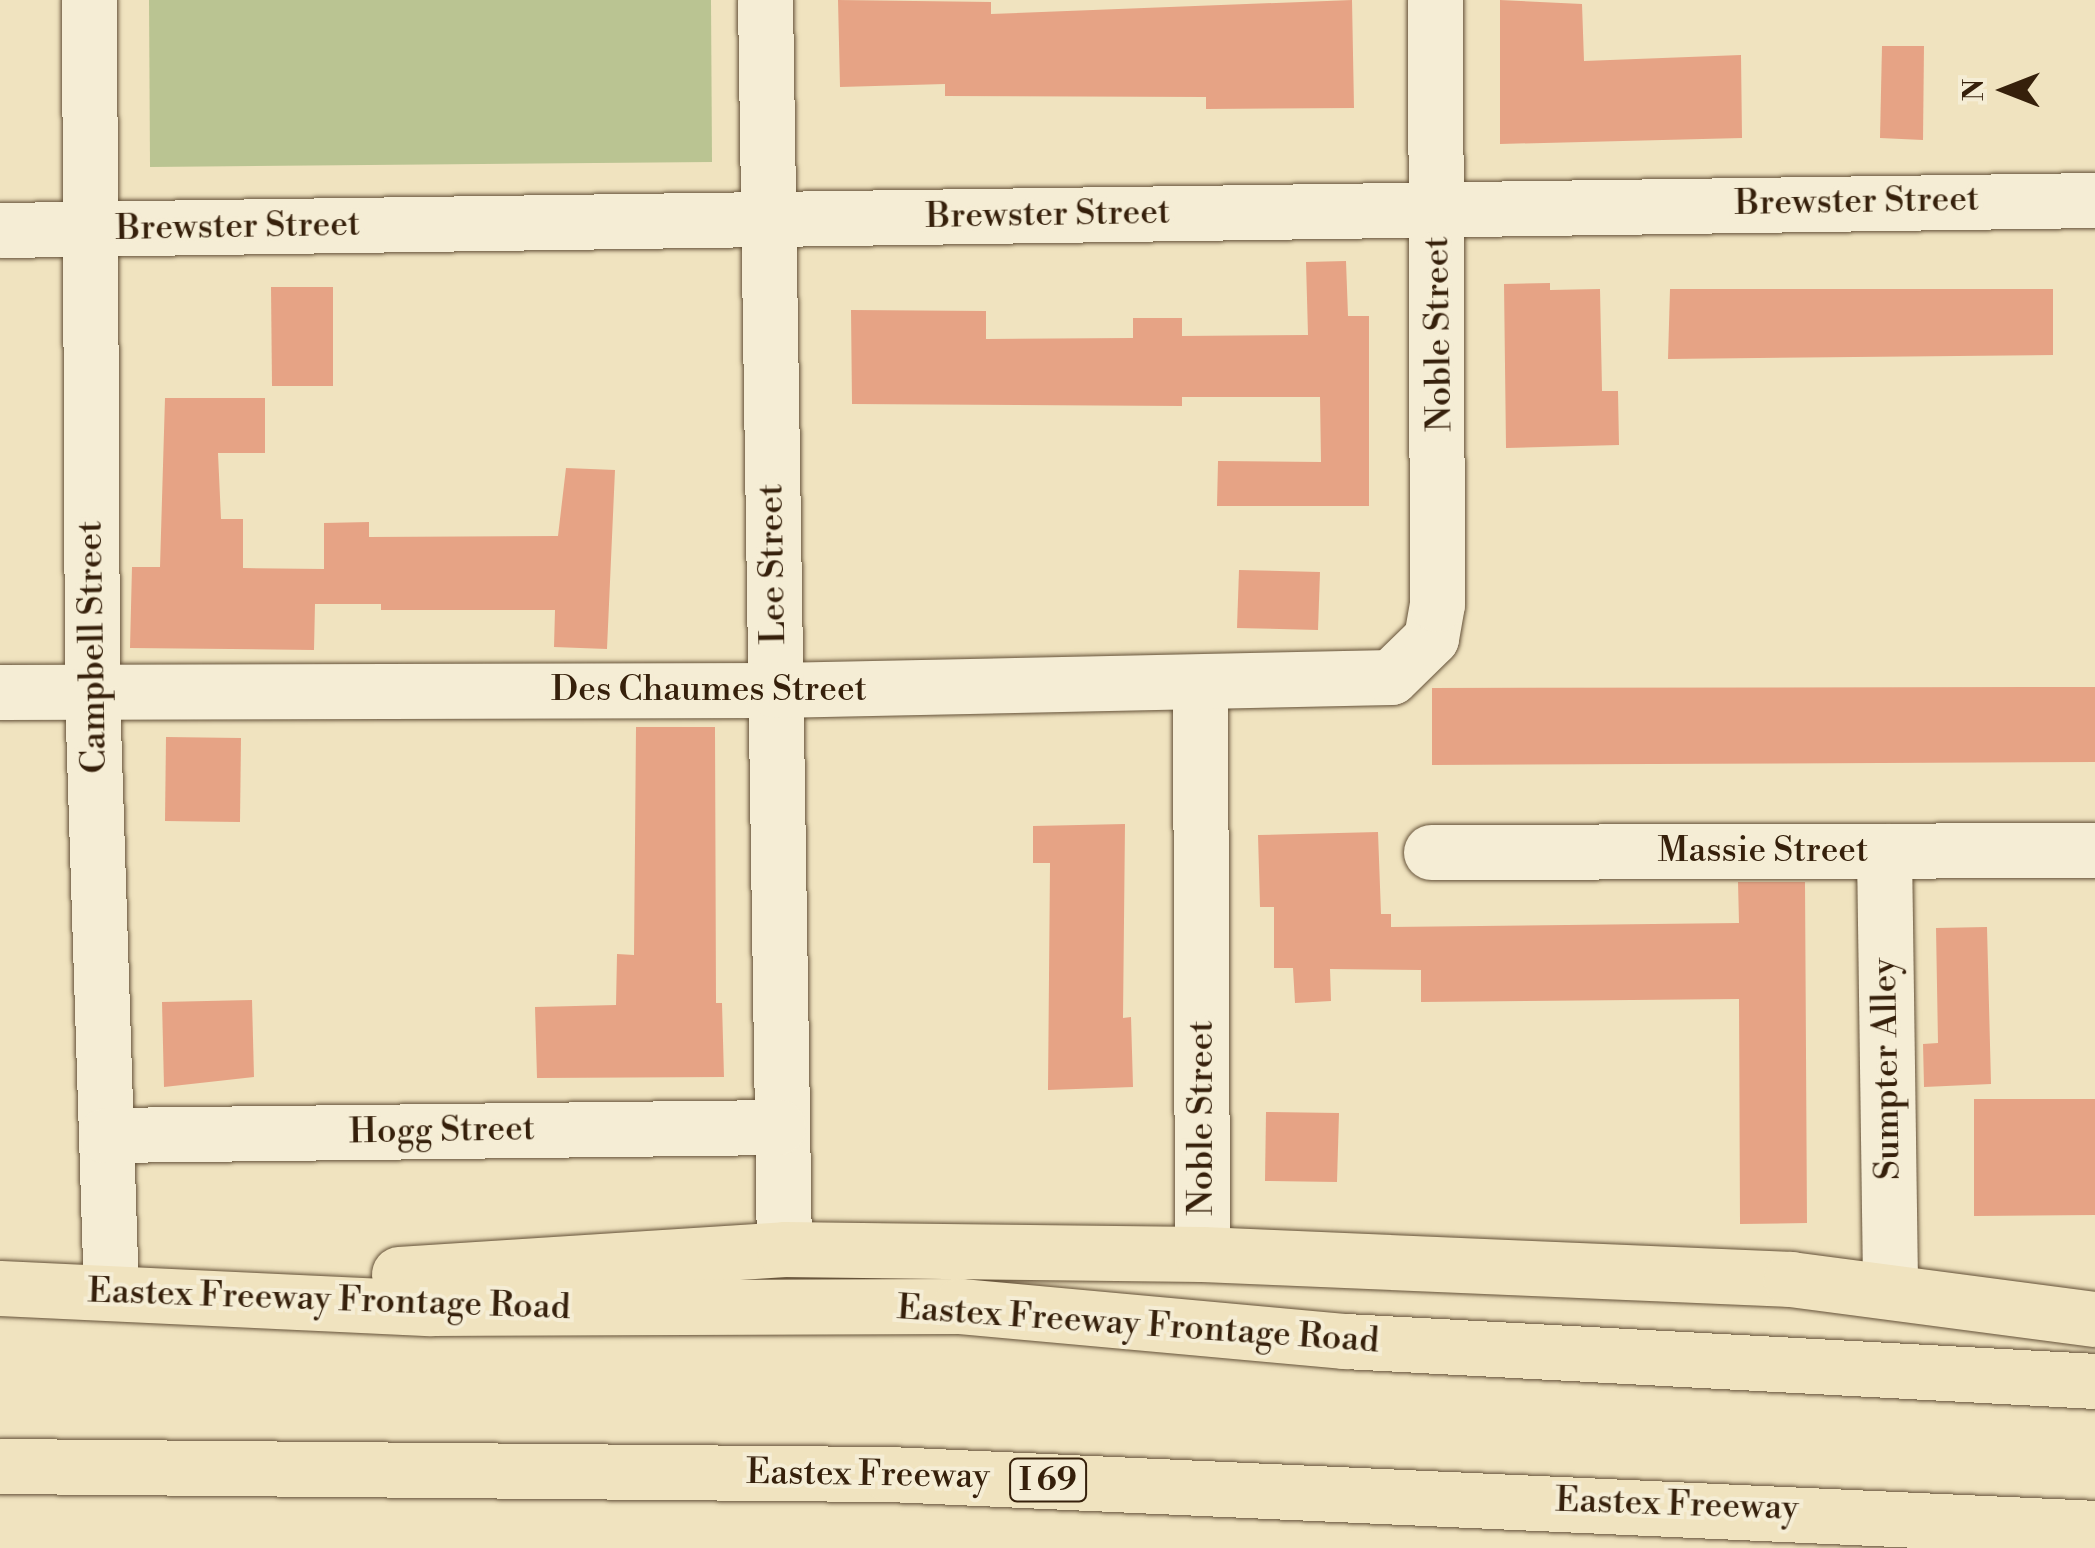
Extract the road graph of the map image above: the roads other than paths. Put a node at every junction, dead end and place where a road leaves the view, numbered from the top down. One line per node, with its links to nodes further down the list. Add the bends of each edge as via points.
1 (89, 0): 7 (street, Campbell Street)
2 (766, 0): 6 (street, Lee Street)
3 (1435, 0): 5 (street, Noble Street)
4 (2095, 200): 5 (street, Brewster Street)
5 (1437, 207): 6 (street, Brewster Street); 9 (street, Noble Street, via 1437,604 1432,638)
6 (769, 220): 7 (street, Brewster Street); 11 (street, Lee Street)
7 (90, 229): 8 (street, Brewster Street); 13 (street, Campbell Street)
8 (0, 230)
9 (1413, 662): 10 (street, Des Chaumes Street, via 1390,677 1355,682)
10 (1200, 683): 11 (street, Des Chaumes Street); 20 (street, Noble Street)
11 (775, 690): 13 (street, Des Chaumes Street); 17 (street, Lee Street)
12 (0, 692): 13 (street, Des Chaumes Street)
13 (92, 693): 18 (street, Campbell Street)
14 (1884, 850): 15 (street, Massie Street); 16 (street, Massie Street); 21 (street, Sumpter Alley)
15 (2095, 850)
16 (1431, 852)
17 (778, 1127): 18 (street, Hogg Street); 19 (street, Lee Street)
18 (106, 1135): 23 (street, Campbell Street)
19 (784, 1249): 20 (main road); 23 (main road)
20 (1202, 1254): 21 (main road)
21 (1890, 1287): 24 (main road)
22 (0, 1288): 23 (main road, Eastex Freeway Frontage Road)
23 (112, 1293): 25 (main road, Eastex Freeway Frontage Road, via 431,1308 960,1306 1563,1354)
24 (2095, 1319)
25 (2095, 1381)
26 (0, 1466): 27 (main road, Eastex Freeway / I 69, via 889,1474)
27 (2095, 1528)

